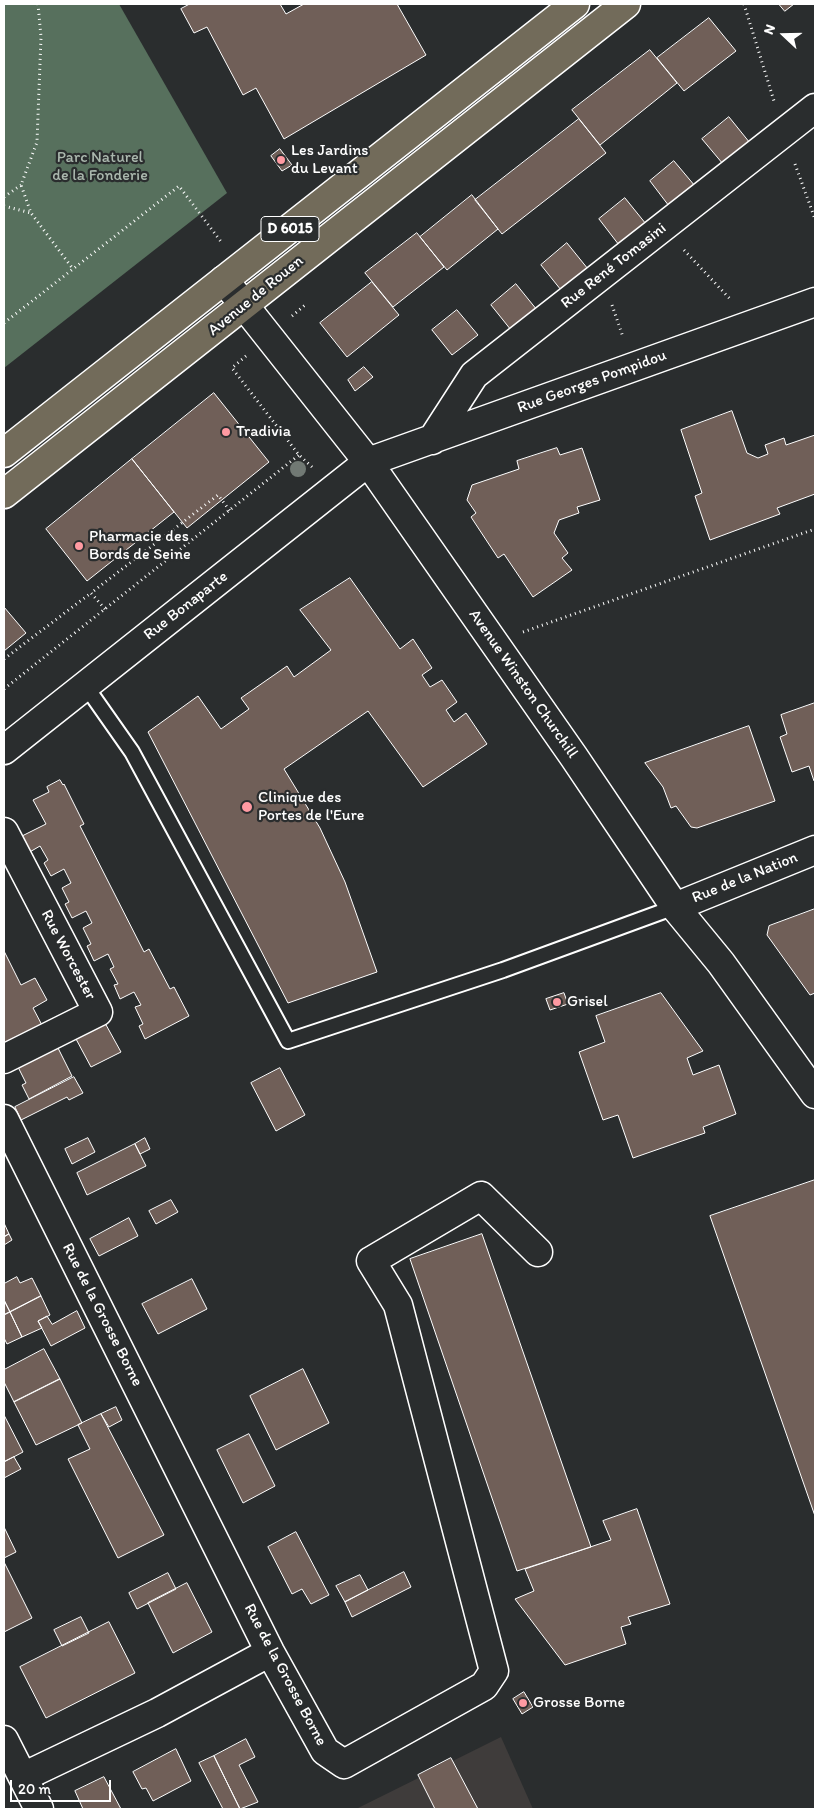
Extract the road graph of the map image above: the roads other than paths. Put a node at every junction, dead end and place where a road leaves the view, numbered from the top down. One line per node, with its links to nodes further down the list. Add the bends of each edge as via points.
1 (575, 4): 6 (main road, Avenue de Rouen / D 6015)
2 (581, 4): 4 (main road)
3 (626, 4): 4 (main road, Avenue de Rouen / D 6015)
4 (596, 28): 8 (main road, Avenue de Rouen / D 6015)
5 (815, 108): 9 (street, Rue René Tomasini, via 787,142 474,374)
6 (224, 280): 8 (street, Avenue Winston Churchill); 10 (main road, Avenue de Rouen / D 6015)
7 (815, 302): 9 (street, Rue Georges Pompidou)
8 (245, 305): 11 (street, Avenue Winston Churchill); 12 (main road, Avenue de Rouen / D 6015)
9 (432, 440): 11 (street, Rue Georges Pompidou)
10 (4, 453)
11 (368, 462): 13 (street, Rue Bonaparte); 17 (street, Avenue Winston Churchill)
12 (4, 494)
13 (85, 685): 14 (street, Rue Bonaparte); 17 (lane, via 132,752 288,1041 503,970)
14 (4, 750)
15 (4, 832): 18 (street, Rue Worcester, via 98,1012)
16 (815, 850): 17 (street, Rue de la Nation)
17 (676, 907): 19 (street, Avenue Winston Churchill, via 721,963)
18 (4, 1059)
19 (815, 1094)
20 (4, 1119): 22 (street, Rue de la Grosse Borne)
21 (538, 1252): 22 (street, Rue de la Grosse Borne, via 481,1196 371,1261 398,1305 494,1671 484,1686 344,1764 326,1751)
22 (270, 1652): 24 (street, via 157,1713)
23 (4, 1740): 24 (street)
24 (22, 1777): 25 (street)
25 (39, 1809)

